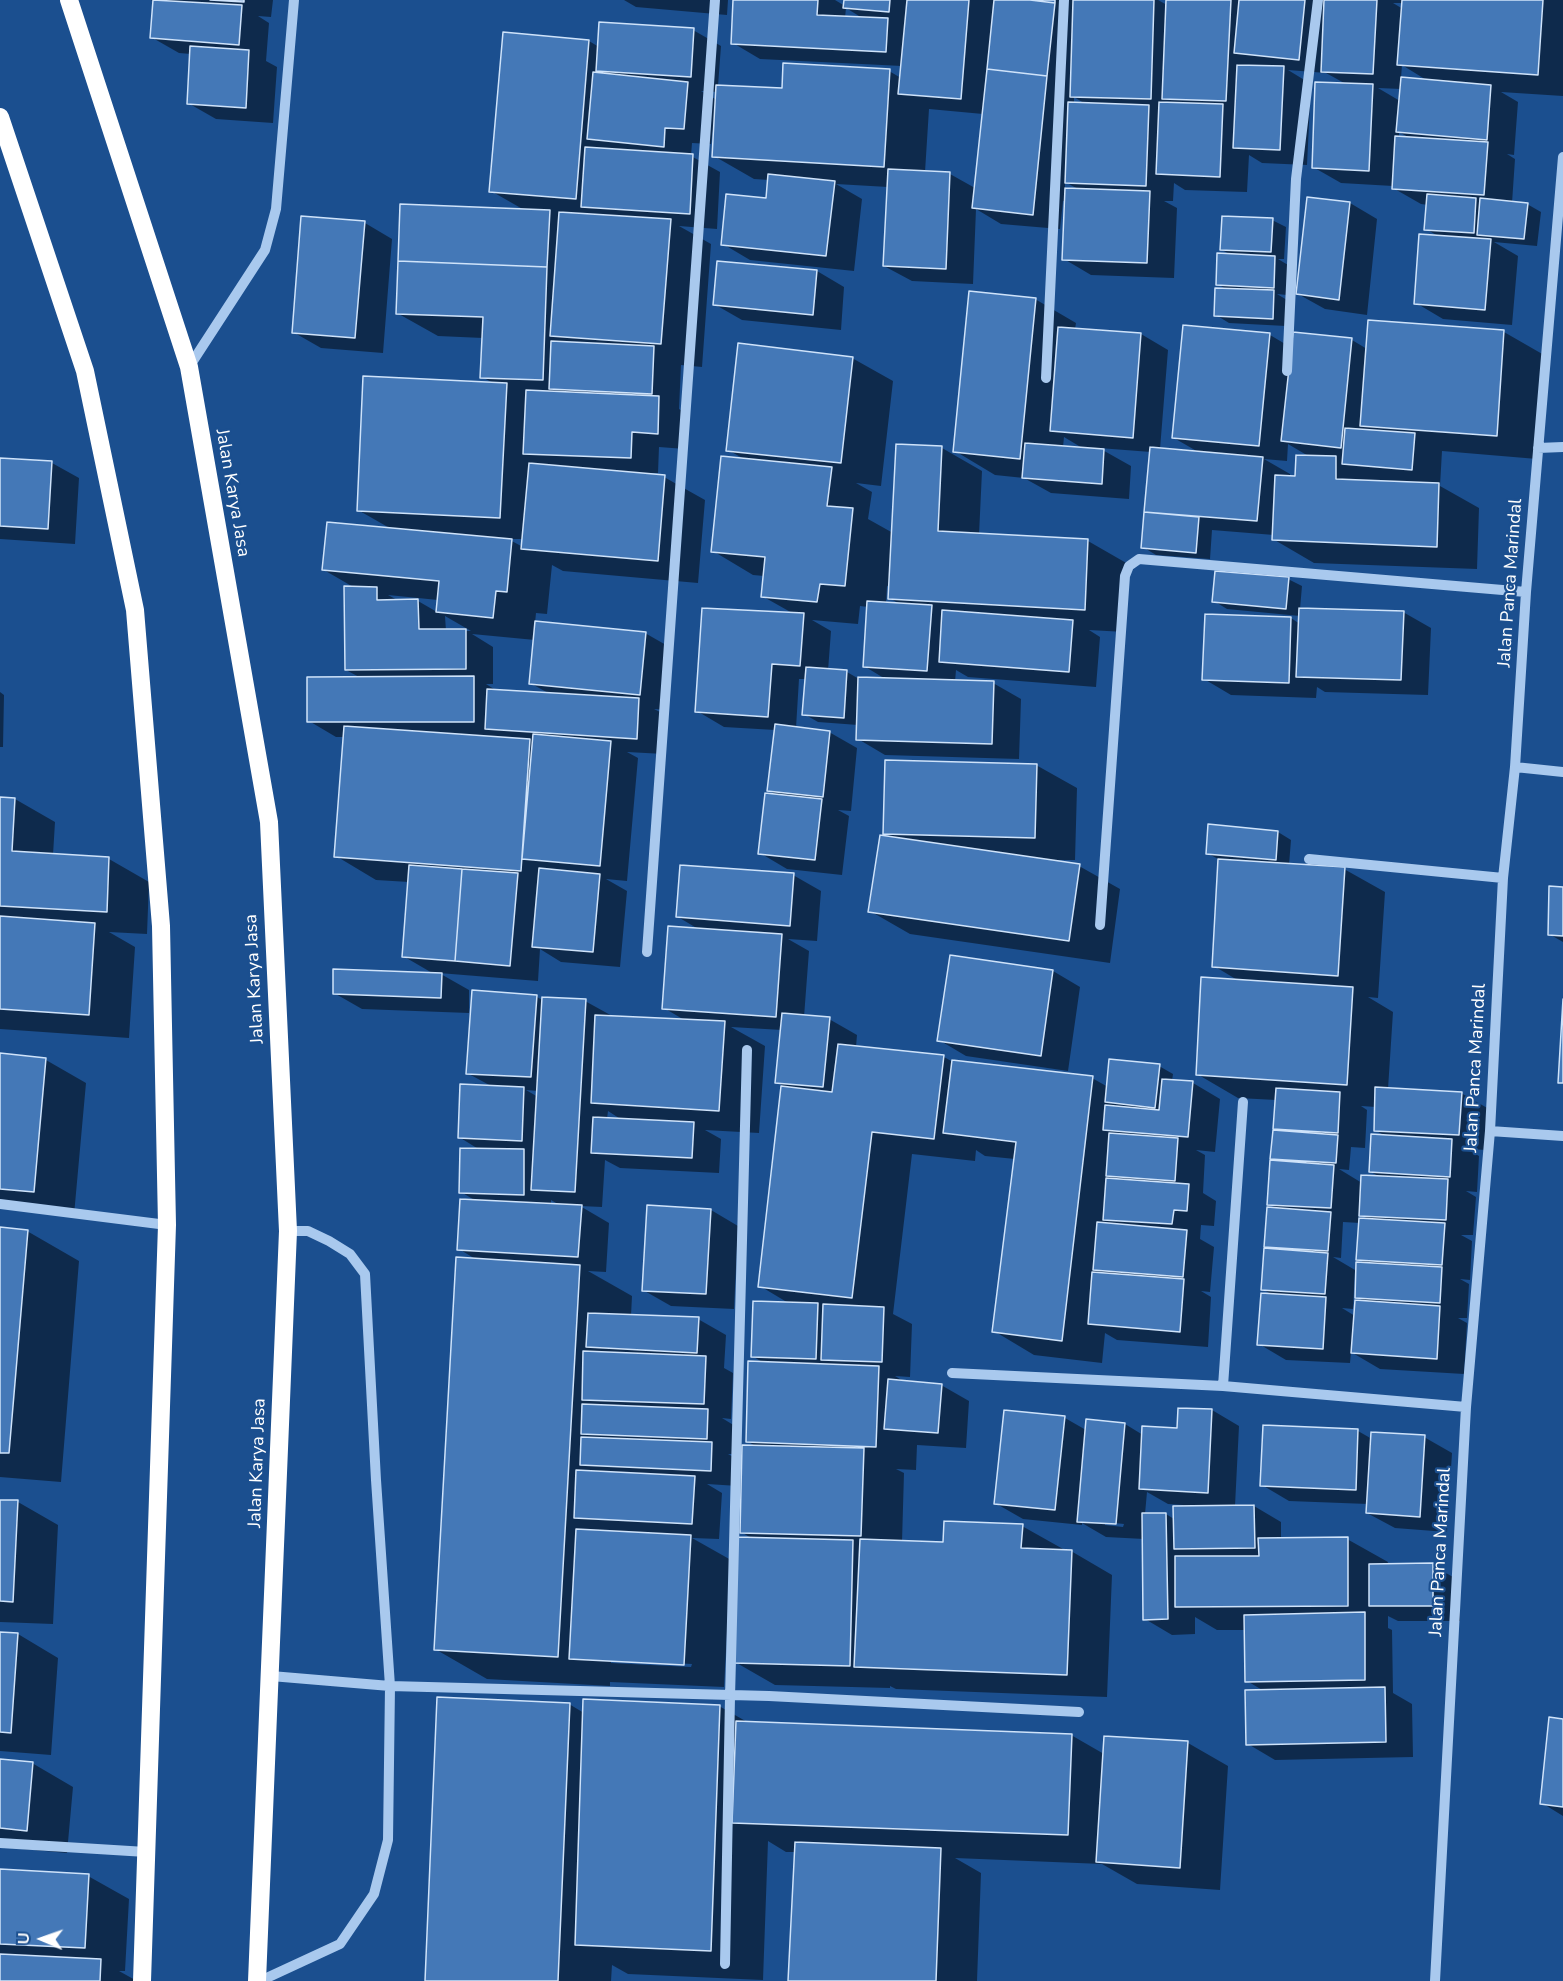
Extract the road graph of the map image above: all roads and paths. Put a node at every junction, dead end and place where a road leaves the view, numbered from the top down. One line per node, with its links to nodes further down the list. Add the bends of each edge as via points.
1 (69, 0): 8 (highway, Jalan Karya Jasa)
2 (294, 0): 8 (street, via 276,209 265,250)
3 (714, 0): 19 (street)
4 (1064, 0): 10 (street)
5 (1318, 0): 9 (street, via 1296,179)
6 (0, 117): 25 (highway, via 85,371 135,610 160,926)
7 (1563, 157): 12 (street, Jalan Panca Marindal)
8 (189, 367): 26 (highway, Jalan Karya Jasa, via 269,822)
9 (1287, 371)
10 (1046, 378)
11 (1563, 447): 12 (street)
12 (1538, 448): 13 (street, Jalan Panca Marindal)
13 (1526, 592): 14 (street, Jalan Panca Marindal); 18 (street, via 1139,559 1129,566 1125,576)
14 (1515, 767): 15 (street); 17 (street, Jalan Panca Marindal)
15 (1563, 772)
16 (1309, 859): 17 (street)
17 (1503, 878): 22 (street, Jalan Panca Marindal)
18 (1100, 925)
19 (647, 952)
20 (747, 1050): 32 (street)
21 (1243, 1102): 28 (street)
22 (1490, 1131): 23 (street); 29 (street, Jalan Panca Marindal)
23 (1563, 1136)
24 (0, 1204): 25 (street)
25 (167, 1225): 35 (highway)
26 (288, 1232): 30 (highway, Jalan Karya Jasa); 31 (street, via 308,1231 329,1241 350,1254 365,1274)
27 (952, 1373): 28 (street)
28 (1223, 1386): 29 (street)
29 (1466, 1407): 39 (street, Jalan Panca Marindal)
30 (271, 1676): 31 (street); 38 (highway, Jalan Karya Jasa)
31 (390, 1686): 32 (street); 38 (street, via 388,1840 374,1894 340,1944)
32 (729, 1697): 33 (street); 36 (street)
33 (1079, 1712)
34 (0, 1843): 35 (street)
35 (146, 1852): 37 (highway)
36 (725, 1965)
37 (142, 1981)
38 (258, 1981)
39 (1435, 1981)

